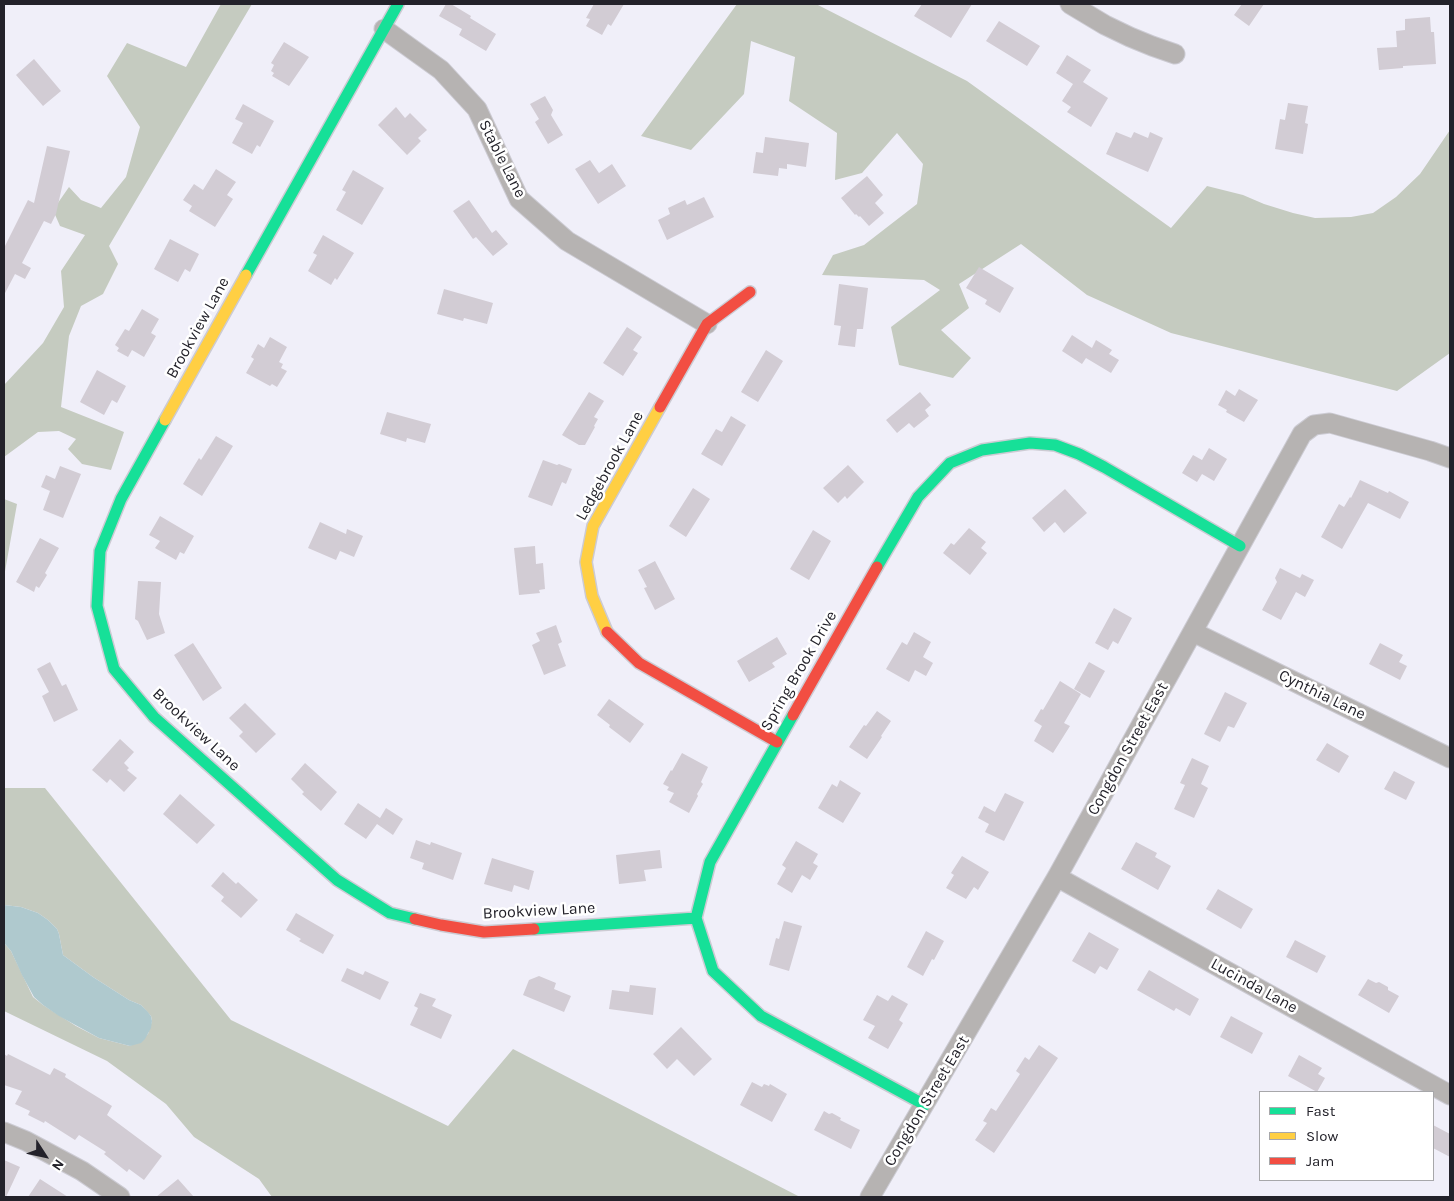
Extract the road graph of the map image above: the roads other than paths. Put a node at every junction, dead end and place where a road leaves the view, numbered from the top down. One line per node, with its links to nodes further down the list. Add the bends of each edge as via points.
1 (398, 4): 3 (street, Brookview Lane)
2 (1070, 4): 4 (street, via 1130,37)
3 (384, 30): 6 (street, Stable Lane, via 441,70 477,109 519,199 567,241); 13 (street, Brookview Lane, via 121,499 100,551 97,606 114,669 154,717 330,874 390,913 484,932)
4 (1175, 54)
5 (750, 292): 6 (street, Ledgebrook Lane)
6 (708, 324): 10 (street, Ledgebrook Lane, via 593,526 586,562 592,596 607,633 639,662)
7 (1450, 458): 8 (street, Congdon Street East, via 1330,423 1314,425 1302,434)
8 (1240, 546): 9 (street, Congdon Street East); 10 (street, Spring Brook Drive, via 1080,454 1055,446 1030,443 1003,446 982,450 950,463 918,497)
9 (1193, 632): 11 (street, Cynthia Lane); 12 (street, Congdon Street East)
10 (777, 742): 13 (street, Spring Brook Drive, via 710,862)
11 (1450, 758)
12 (1057, 877): 14 (street, Lucinda Lane); 15 (street, Congdon Street East)
13 (696, 918): 15 (street, via 713,971 761,1016)
14 (1450, 1095)
15 (925, 1105): 18 (street, Congdon Street East)
16 (4, 1132): 17 (street, via 26,1140 82,1171)
17 (120, 1197)
18 (870, 1197)

